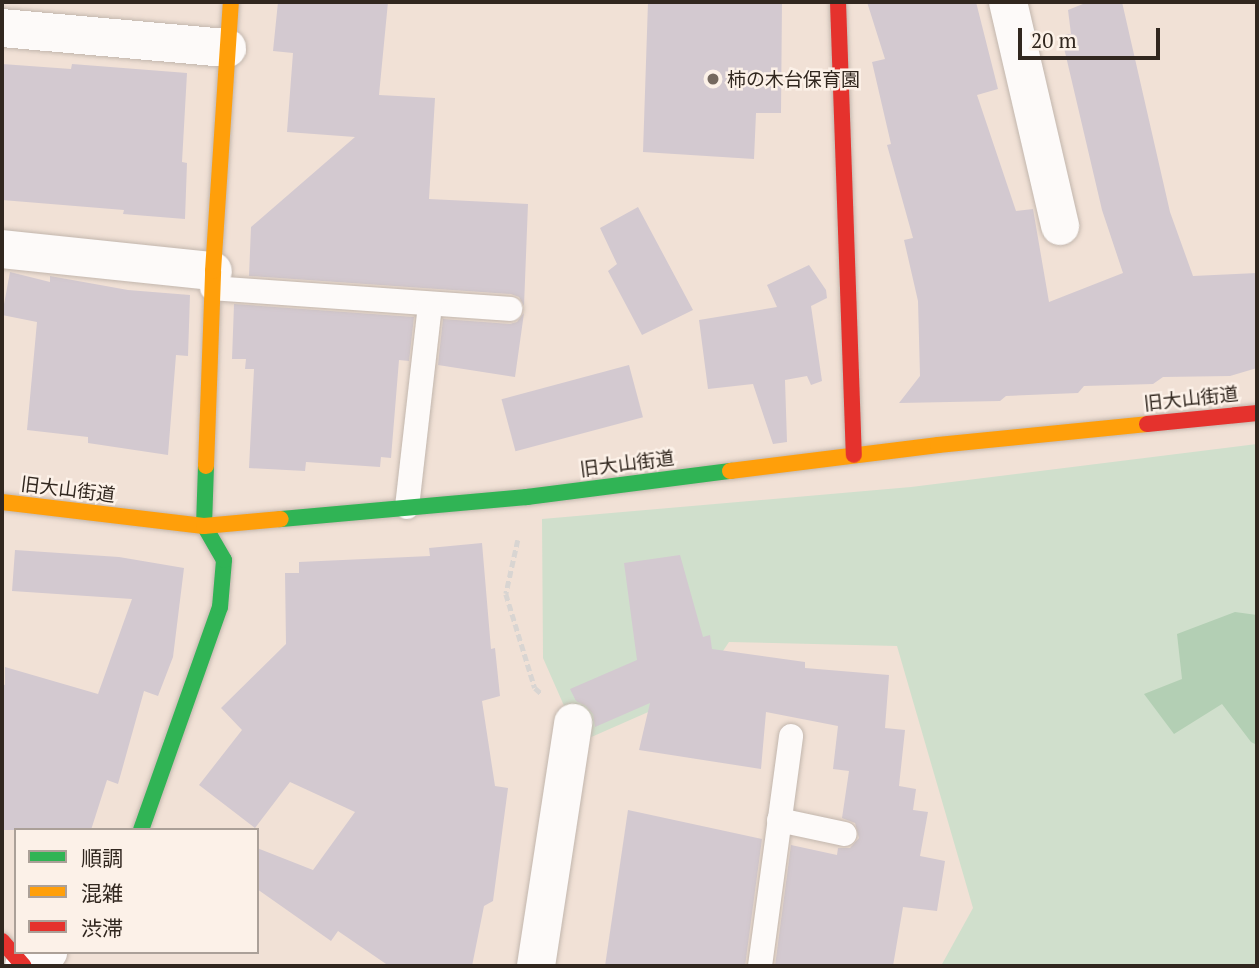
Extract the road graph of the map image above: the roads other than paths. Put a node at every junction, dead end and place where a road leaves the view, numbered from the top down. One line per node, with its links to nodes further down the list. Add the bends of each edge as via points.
1 (231, 2): 5 (street)
2 (838, 2): 12 (street)
3 (1009, 2): 6 (street)
4 (2, 28): 5 (street)
5 (227, 48): 8 (street)
6 (1060, 226)
7 (2, 249): 8 (street)
8 (212, 280): 9 (lane); 15 (street)
9 (430, 304): 10 (lane); 14 (lane)
10 (510, 309)
11 (1257, 413): 12 (street, 旧大山街道)
12 (855, 455): 14 (street, 旧大山街道, via 527,497)
13 (2, 502): 15 (street, 旧大山街道)
14 (407, 507): 15 (street, 旧大山街道)
15 (204, 526): 19 (street, via 224,559 220,607)
16 (573, 723): 24 (street)
17 (791, 736): 18 (lane)
18 (779, 820): 20 (lane); 25 (lane)
19 (142, 828)
20 (845, 834)
21 (2, 940): 23 (street)
22 (45, 954): 23 (street)
23 (24, 966)
24 (536, 966)
25 (760, 966)

